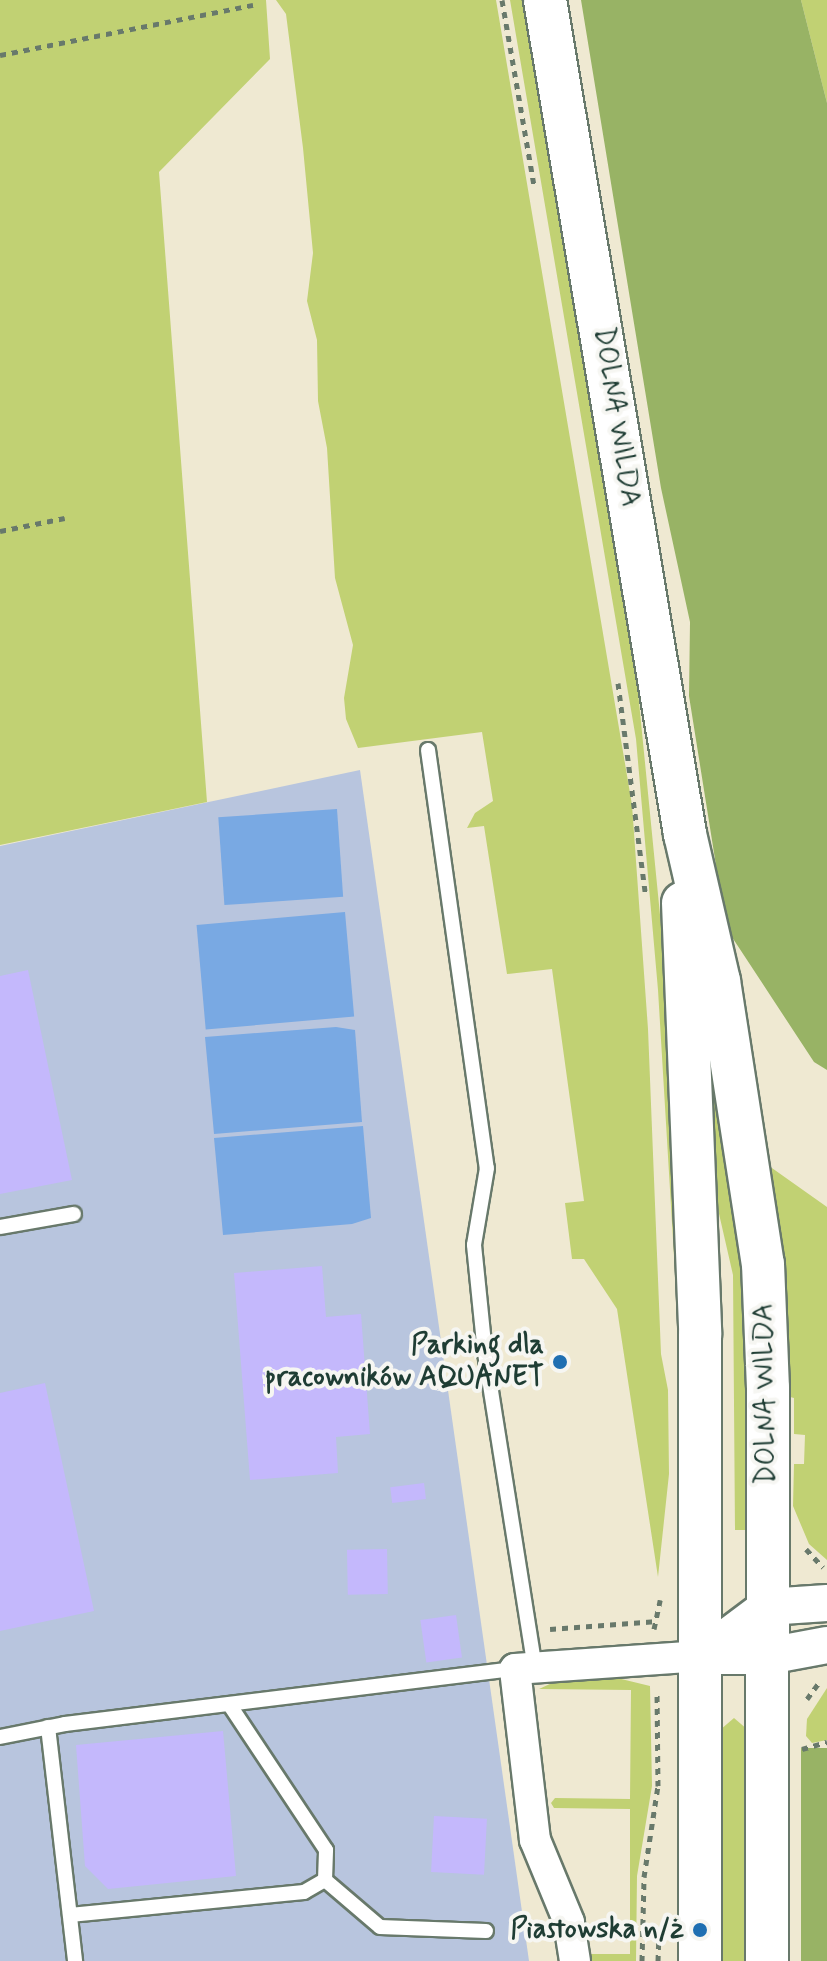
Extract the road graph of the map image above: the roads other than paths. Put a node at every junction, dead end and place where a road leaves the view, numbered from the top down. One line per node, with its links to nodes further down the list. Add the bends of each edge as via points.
1 (545, 0): 3 (main road, DOLNA WILDA)
2 (428, 750): 11 (lane, via 487,1168 474,1245 485,1353 529,1631)
3 (685, 834): 7 (main road, DOLNA WILDA, via 719,981 763,1264); 10 (main road, DOLNA WILDA, via 682,940 698,1222)
4 (74, 1214): 5 (lane)
5 (0, 1227)
6 (827, 1603): 7 (street)
7 (767, 1607): 9 (main road, DOLNA WILDA); 10 (street)
8 (827, 1645): 9 (street)
9 (768, 1656): 10 (street); 21 (main road, DOLNA WILDA)
10 (682, 1657): 11 (street); 20 (main road, DOLNA WILDA)
11 (525, 1668): 12 (lane); 19 (street, via 535,1840 569,1922)
12 (229, 1704): 13 (lane); 15 (lane, via 326,1850)
13 (48, 1727): 14 (lane); 16 (lane)
14 (0, 1737)
15 (325, 1880): 16 (lane, via 304,1892); 17 (lane, via 380,1927)
16 (70, 1915): 18 (lane)
17 (486, 1931)
18 (75, 1961)
19 (575, 1961)
20 (700, 1961)
21 (767, 1961)

